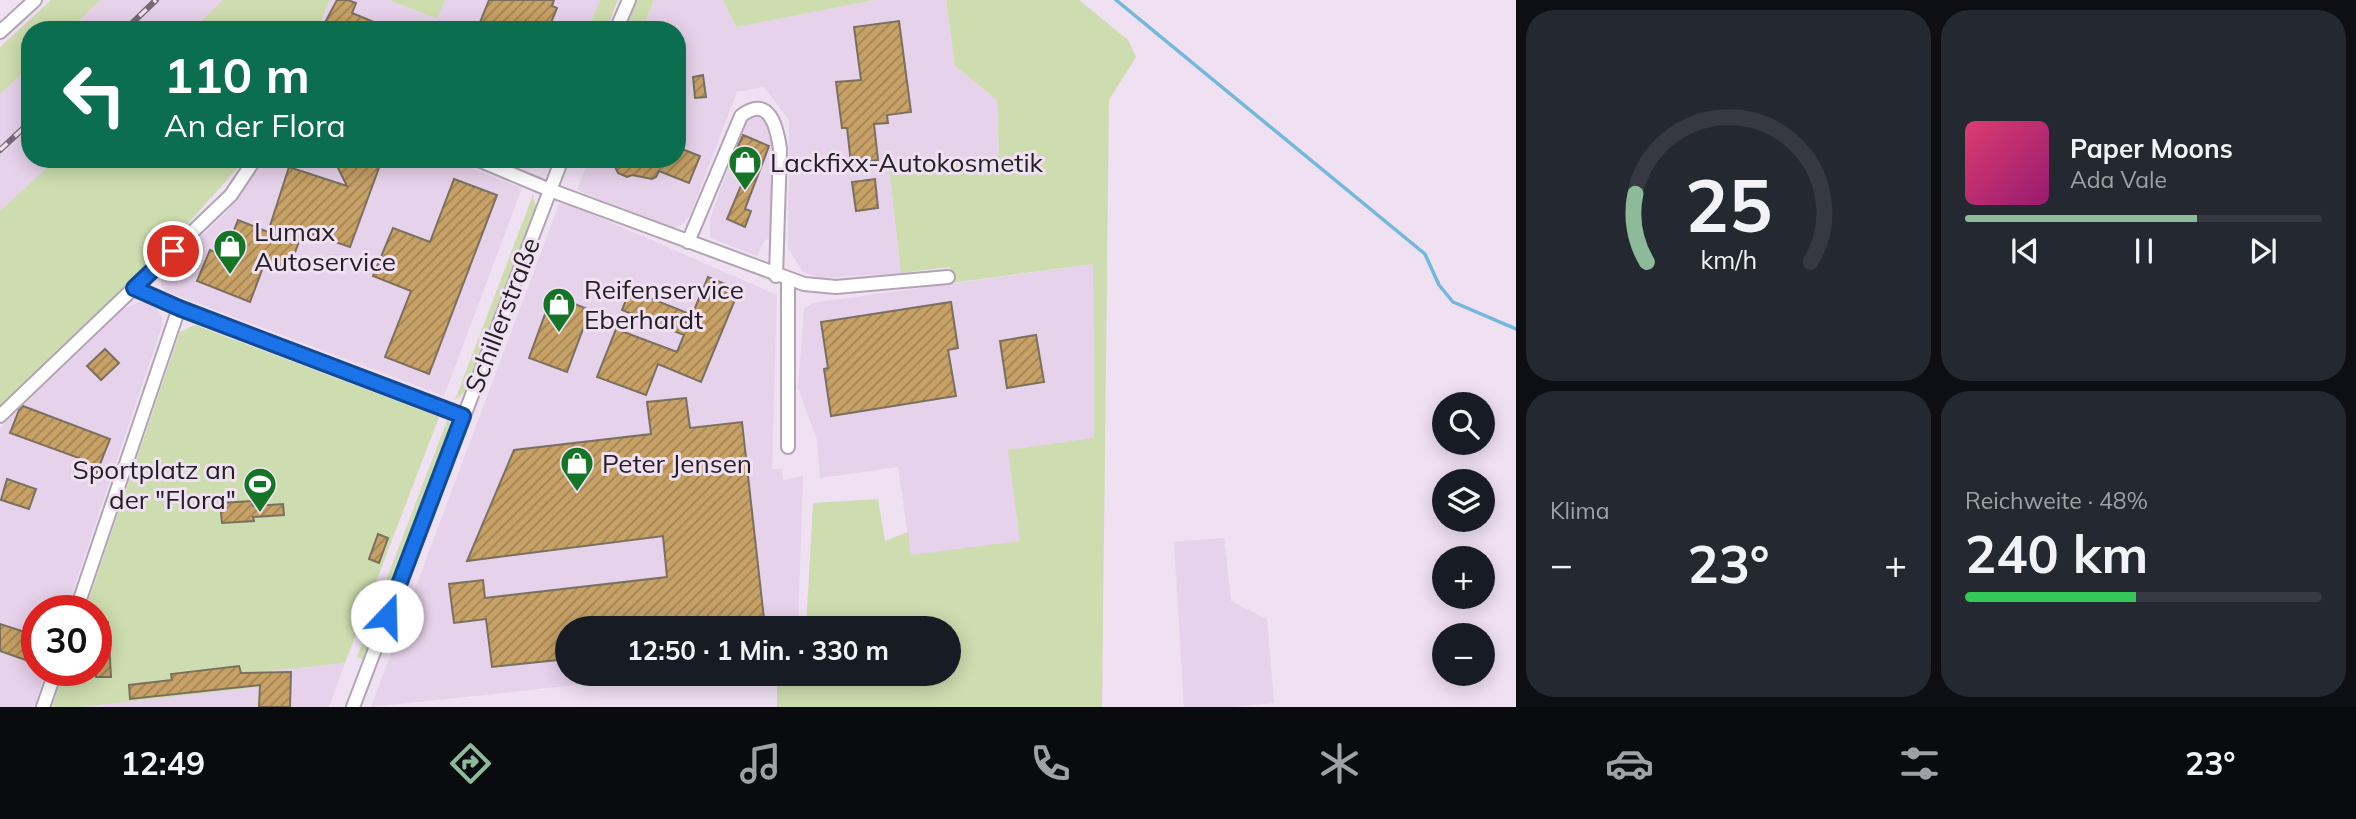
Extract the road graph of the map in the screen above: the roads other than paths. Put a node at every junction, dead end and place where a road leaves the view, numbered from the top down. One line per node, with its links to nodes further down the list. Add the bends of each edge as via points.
1 (35, 0): 4 (street)
2 (629, 0): 3 (street)
3 (620, 21)
4 (0, 32)
5 (249, 168): 12 (street, via 231,195)
6 (497, 168): 8 (street)
7 (559, 168): 8 (street, Schillerstraße)
8 (550, 190): 9 (street); 15 (street, Schillerstraße)
9 (688, 242): 11 (street); 11 (street, via 741,116 763,110 771,115 780,149)
10 (948, 277): 11 (street, via 836,287)
11 (782, 278): 16 (street)
12 (134, 288): 13 (street); 14 (street)
13 (179, 308): 15 (street); 17 (street)
14 (0, 416)
15 (463, 416): 20 (street, Schillerstraße)
16 (788, 447)
17 (81, 595)
18 (50, 686): 19 (street)
19 (43, 707)
20 (353, 707)

